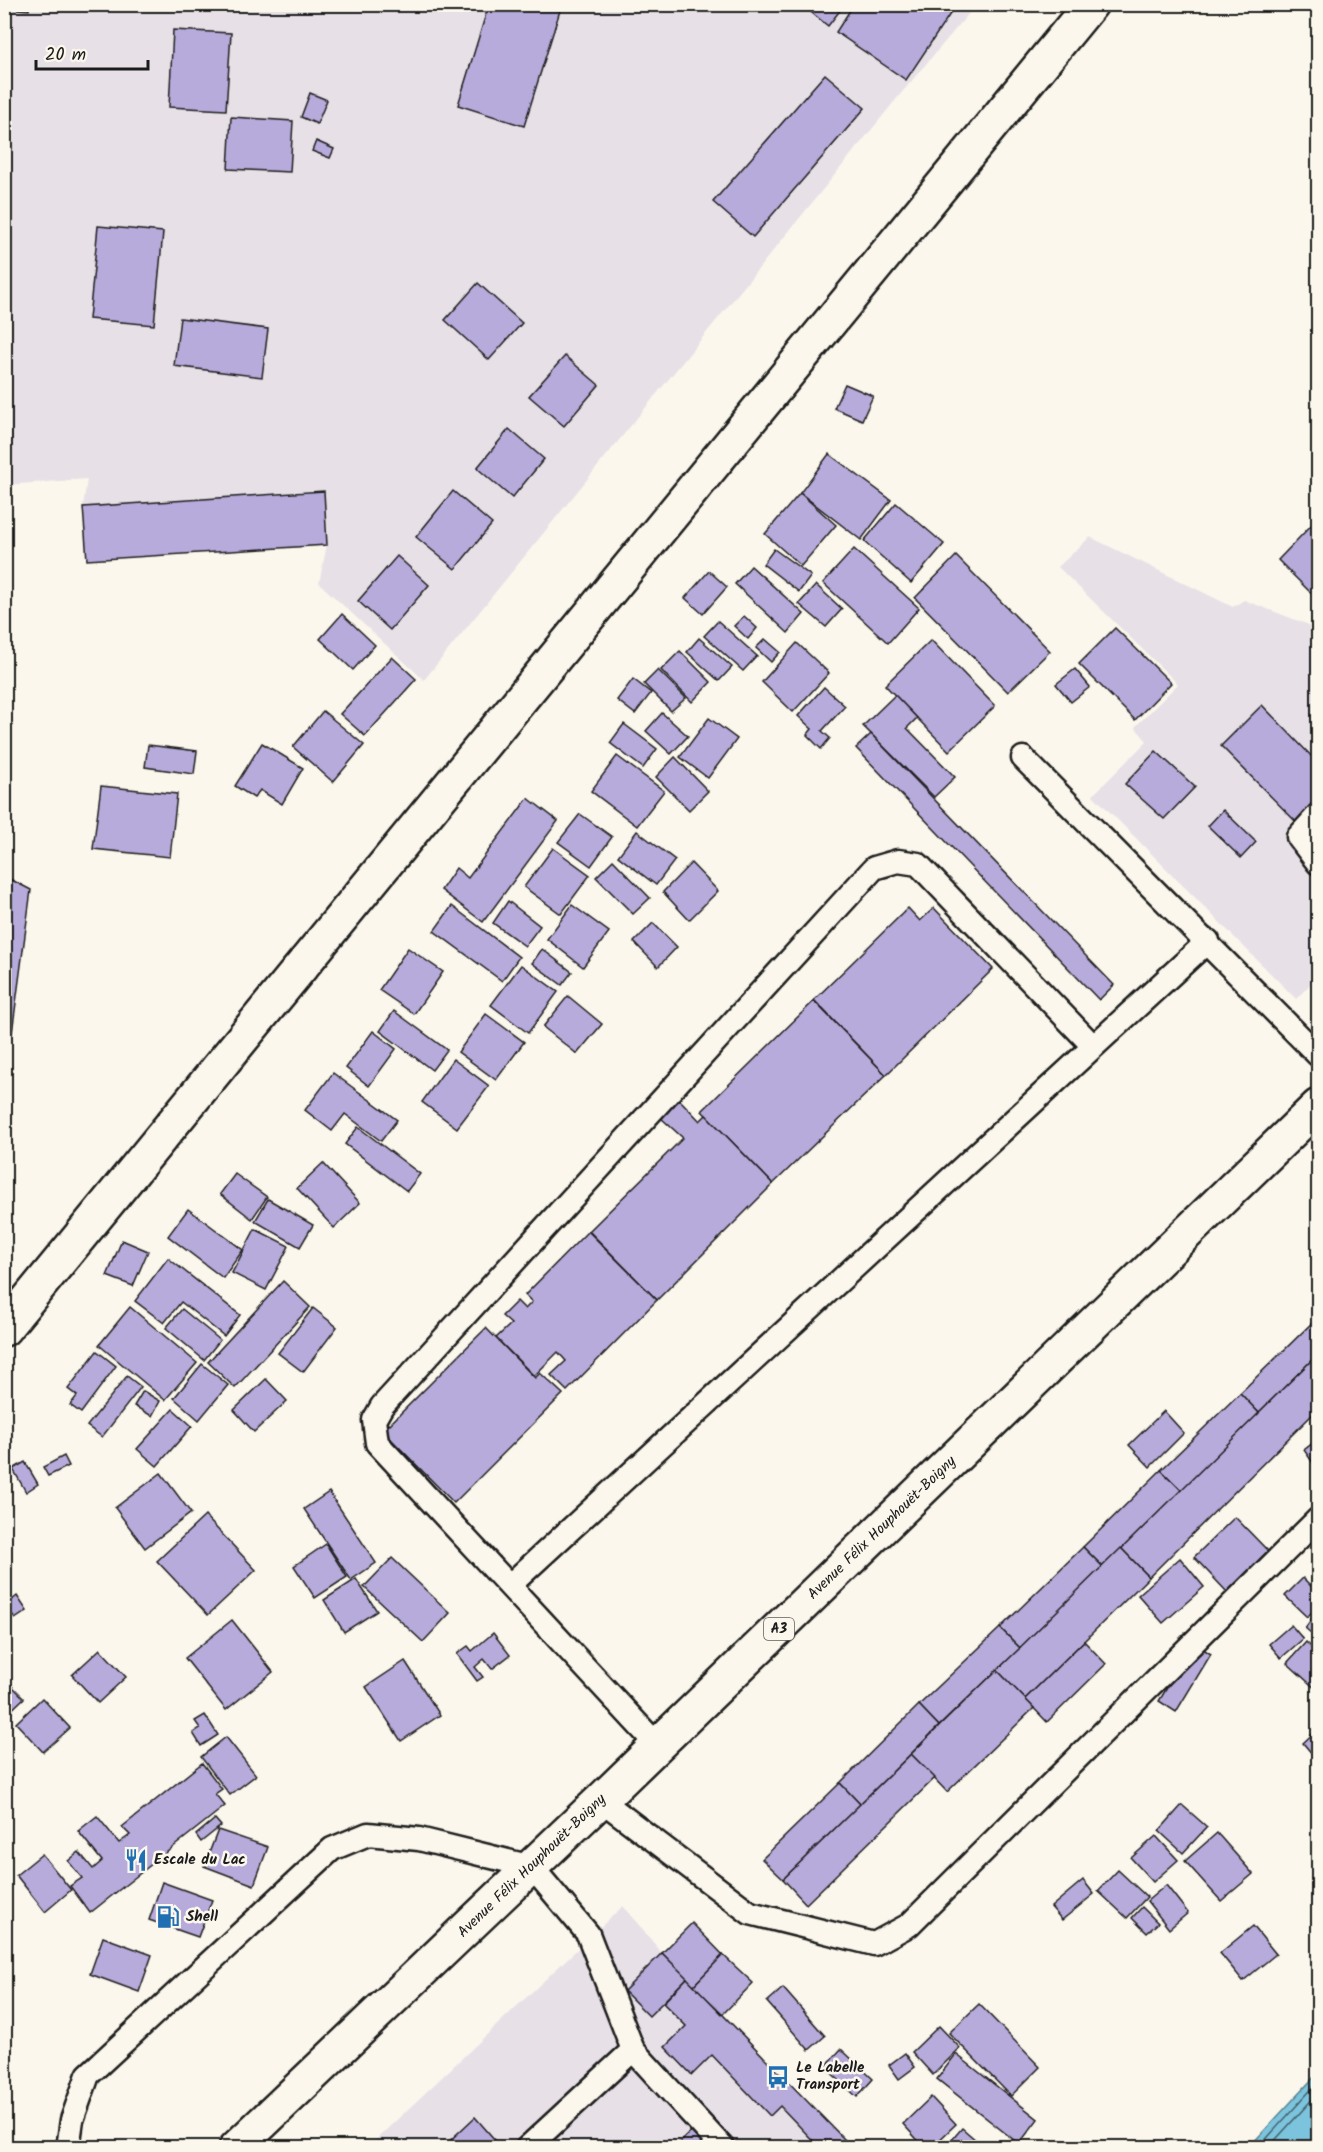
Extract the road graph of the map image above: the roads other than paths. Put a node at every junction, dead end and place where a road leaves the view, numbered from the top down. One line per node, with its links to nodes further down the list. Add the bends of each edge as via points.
1 (1091, 4): 9 (main road)
2 (1023, 758): 5 (lane)
3 (1318, 815): 4 (lane, via 1298,837)
4 (1318, 863)
5 (1208, 941): 6 (lane); 7 (lane)
6 (1093, 1046): 11 (lane); 11 (lane, via 918,864 898,861 874,868 382,1406 374,1420 377,1443)
7 (1318, 1055)
8 (1318, 1106): 12 (main road, Avenue Félix Houphouët-Boigny / A3)
9 (4, 1329)
10 (1318, 1519): 13 (lane, via 909,1925 874,1944 750,1913)
11 (510, 1585): 12 (lane)
12 (658, 1746): 13 (main road, Avenue Félix Houphouët-Boigny / A3)
13 (602, 1800): 14 (main road, Avenue Félix Houphouët-Boigny / A3)
14 (532, 1867): 15 (lane, via 588,1934); 16 (lane, via 420,1839 368,1834 332,1849 88,2075 72,2120); 17 (main road, Avenue Félix Houphouët-Boigny / A3)
15 (633, 2050): 18 (lane); 19 (lane)
16 (68, 2148)
17 (236, 2148)
18 (527, 2148)
19 (723, 2148)

